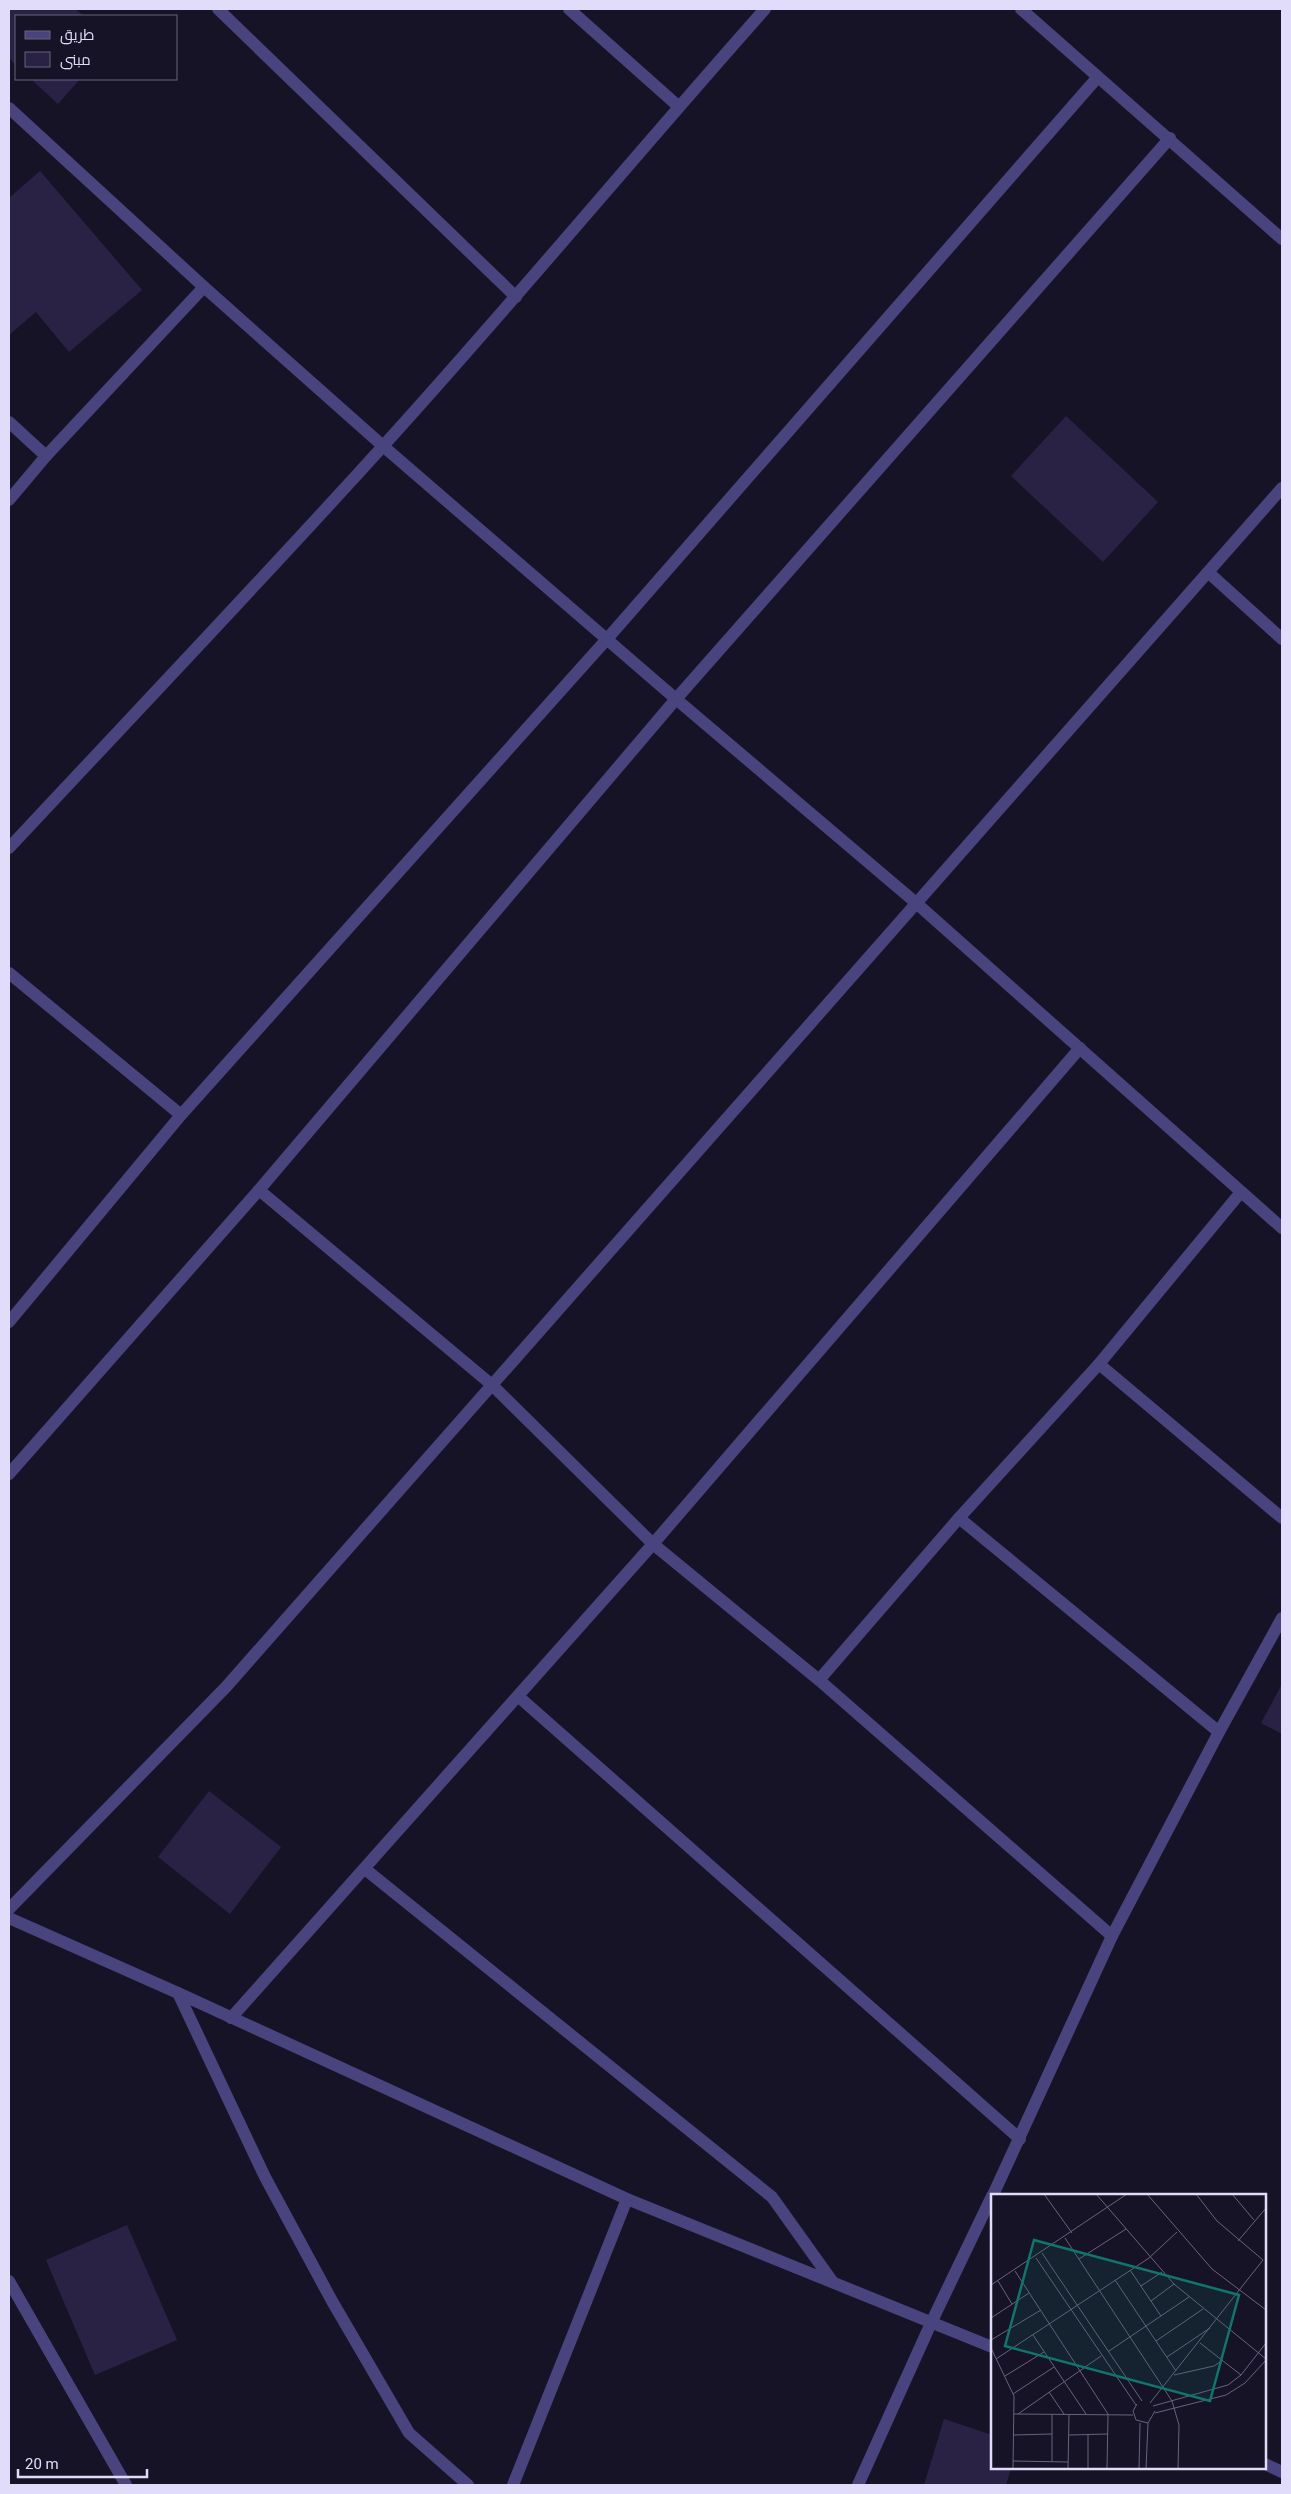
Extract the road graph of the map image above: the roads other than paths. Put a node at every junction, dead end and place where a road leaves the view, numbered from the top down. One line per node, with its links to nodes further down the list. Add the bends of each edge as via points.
1 (218, 9): 11 (street)
2 (569, 9): 6 (street)
3 (765, 9): 6 (street)
4 (1021, 9): 5 (street)
5 (1097, 78): 8 (street); 18 (street)
6 (678, 106): 11 (street)
7 (9, 108): 10 (street)
8 (1170, 138): 9 (street); 20 (street)
9 (1282, 239)
10 (204, 287): 13 (street); 14 (street)
11 (516, 297): 13 (street)
12 (9, 422): 14 (street)
13 (383, 446): 18 (street); 21 (street)
14 (46, 456): 16 (street)
15 (1282, 488): 17 (street)
16 (9, 500)
17 (1209, 573): 19 (street); 22 (street)
18 (607, 639): 20 (street); 25 (street)
19 (1282, 639)
20 (676, 699): 22 (street); 26 (street)
21 (9, 848)
22 (915, 902): 24 (street); 31 (street)
23 (9, 973): 25 (street)
24 (1080, 1048): 27 (street); 35 (street)
25 (181, 1115): 29 (street)
26 (259, 1190): 31 (street); 32 (street)
27 (1241, 1192): 28 (street); 30 (street)
28 (1282, 1228)
29 (9, 1322)
30 (1099, 1364): 33 (street); 34 (street)
31 (492, 1385): 35 (street); 41 (street, via 226,1687)
32 (9, 1474)
33 (959, 1518): 37 (street); 39 (street)
34 (1282, 1518)
35 (653, 1544): 37 (street); 38 (street)
36 (1282, 1618): 39 (street)
37 (819, 1680): 43 (street)
38 (519, 1696): 40 (street); 46 (street)
39 (1219, 1732): 43 (street)
40 (364, 1869): 45 (street); 51 (street, via 772,2197)
41 (9, 1909)
42 (9, 1918): 44 (street)
43 (1112, 1936): 46 (street)
44 (178, 1993): 45 (street); 57 (street, via 265,2177 342,2318 410,2433)
45 (231, 2018): 49 (street)
46 (1020, 2139): 47 (street)
47 (993, 2194)
48 (991, 2198): 52 (street)
49 (627, 2199): 51 (street); 58 (street)
50 (9, 2280): 56 (street)
51 (832, 2281): 52 (street)
52 (932, 2321): 53 (street); 59 (street)
53 (991, 2347)
54 (1266, 2464): 55 (street)
55 (1282, 2472)
56 (126, 2485)
57 (468, 2485)
58 (513, 2485)
59 (858, 2485)

